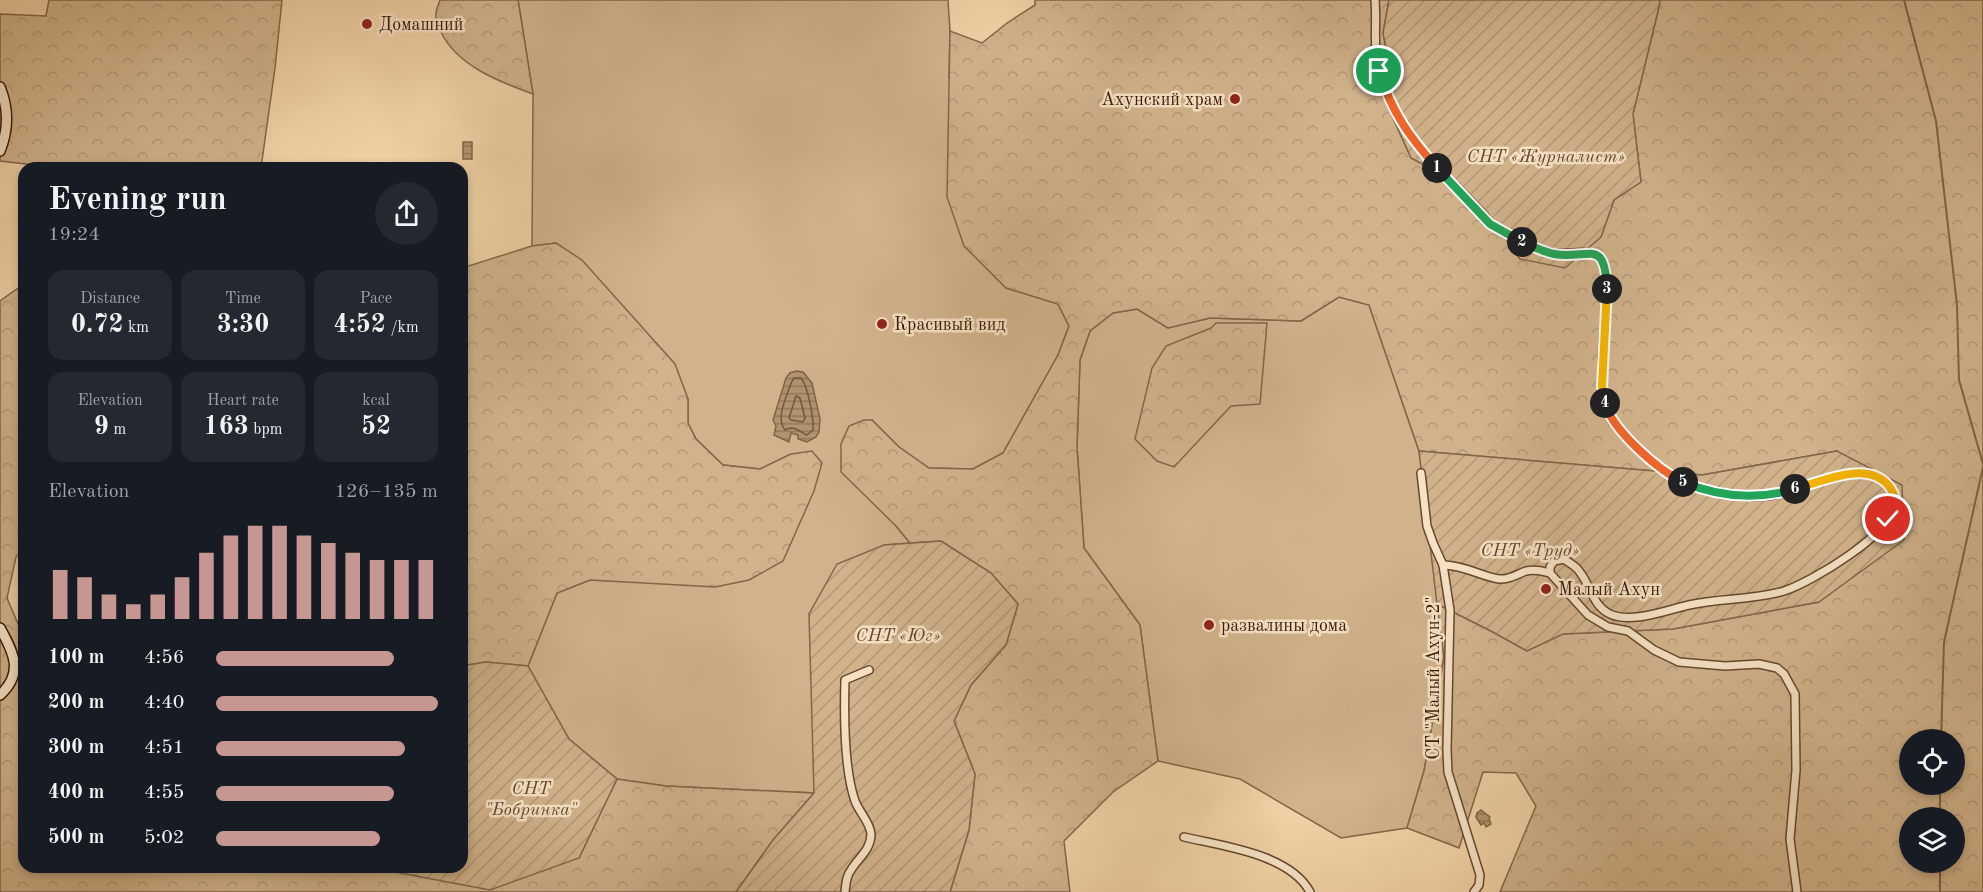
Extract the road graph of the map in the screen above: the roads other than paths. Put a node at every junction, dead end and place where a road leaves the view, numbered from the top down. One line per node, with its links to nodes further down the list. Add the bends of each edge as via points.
1 (1375, 0): 6 (street, via 1374,36 1379,71 1396,115 1411,139 1490,224 1553,254 1587,252 1602,260 1607,291 1602,386 1613,423 1630,441 1674,477 1715,492 1774,495 1864,472 1884,481 1896,503 1888,519 1865,544 1809,581 1764,596 1691,604 1630,617 1608,613 1594,598 1579,570 1564,559 1554,561)
2 (0, 87): 3 (street, via 7,113 6,135)
3 (0, 151)
4 (1421, 473): 5 (street, СТ "Малый Ахун-2", via 1427,526)
5 (1443, 565): 6 (street, via 1498,579 1527,571); 13 (street, СТ "Малый Ахун-2", via 1450,610 1448,772 1480,875)
6 (1550, 573): 14 (street, via 1588,615 1608,627 1628,631 1679,662 1758,664 1777,668 1784,674 1795,694 1796,770 1790,839)
7 (0, 628): 9 (street, via 16,665 9,687)
8 (869, 670): 11 (street, via 845,680 849,774 855,801 871,838 866,852 850,870)
9 (0, 695)
10 (1184, 837): 12 (street, via 1248,852 1282,865 1300,878)
11 (845, 892)
12 (1310, 892)
13 (1474, 892)
14 (1797, 892)

